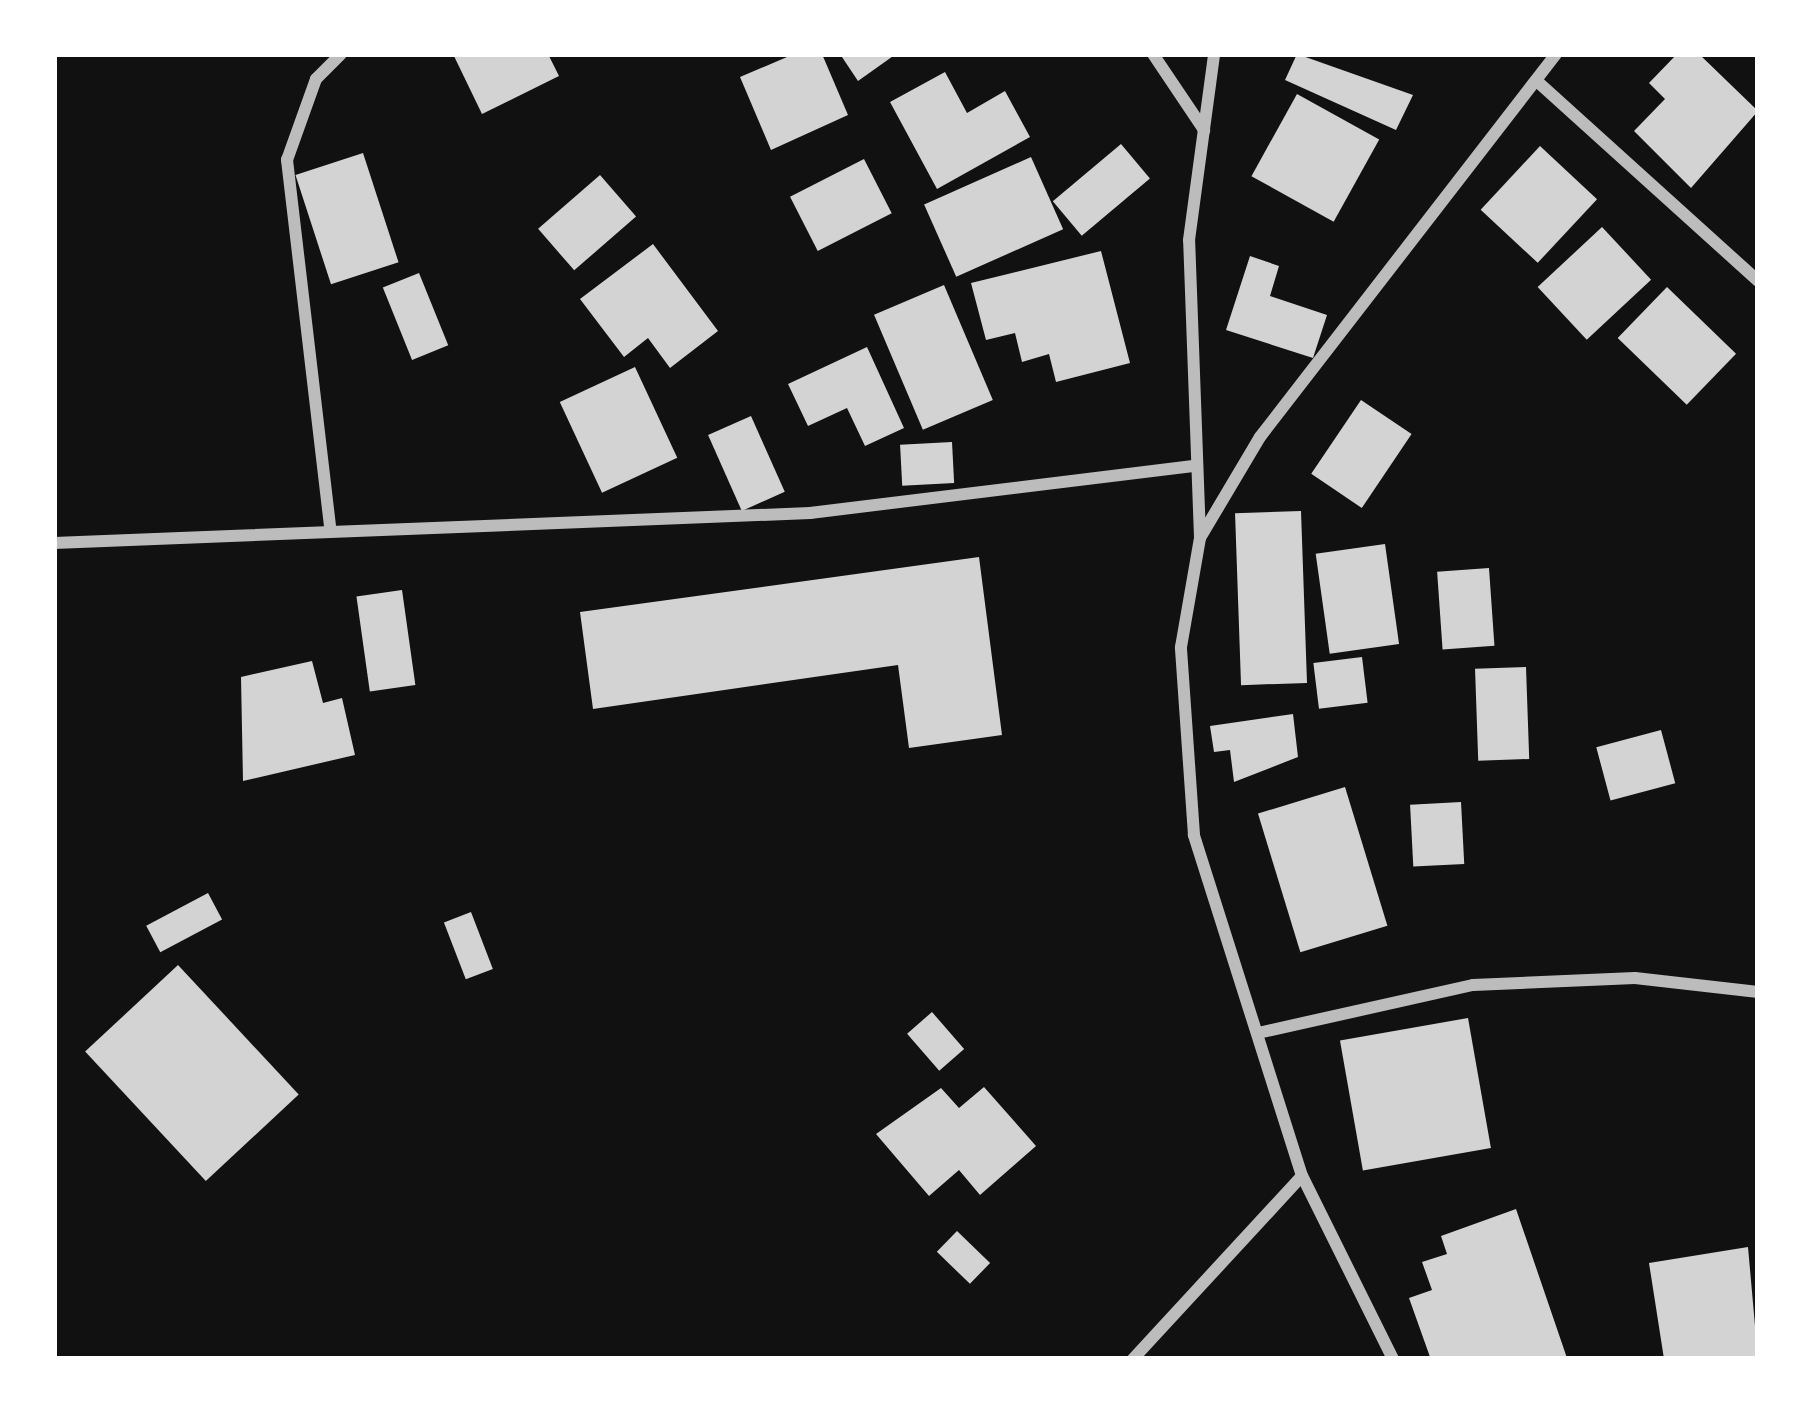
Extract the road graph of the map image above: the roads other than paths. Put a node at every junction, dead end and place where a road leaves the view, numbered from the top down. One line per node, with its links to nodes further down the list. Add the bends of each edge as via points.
1 (341, 54): 9 (street, via 316,79 287,160)
2 (1154, 54): 6 (street)
3 (1214, 54): 6 (street)
4 (1556, 54): 5 (street)
5 (1538, 83): 7 (street); 10 (street, via 1259,437)
6 (1205, 131): 8 (street, via 1189,240)
7 (1758, 280)
8 (1193, 466): 9 (street, via 810,513); 10 (street)
9 (330, 526): 11 (street)
10 (1200, 538): 13 (street, via 1181,647 1181,756)
11 (54, 543)
12 (1758, 992): 13 (street, via 1635,978 1472,986)
13 (1258, 1033): 14 (street)
14 (1302, 1176): 15 (street); 16 (street)
15 (1133, 1359)
16 (1393, 1359)

